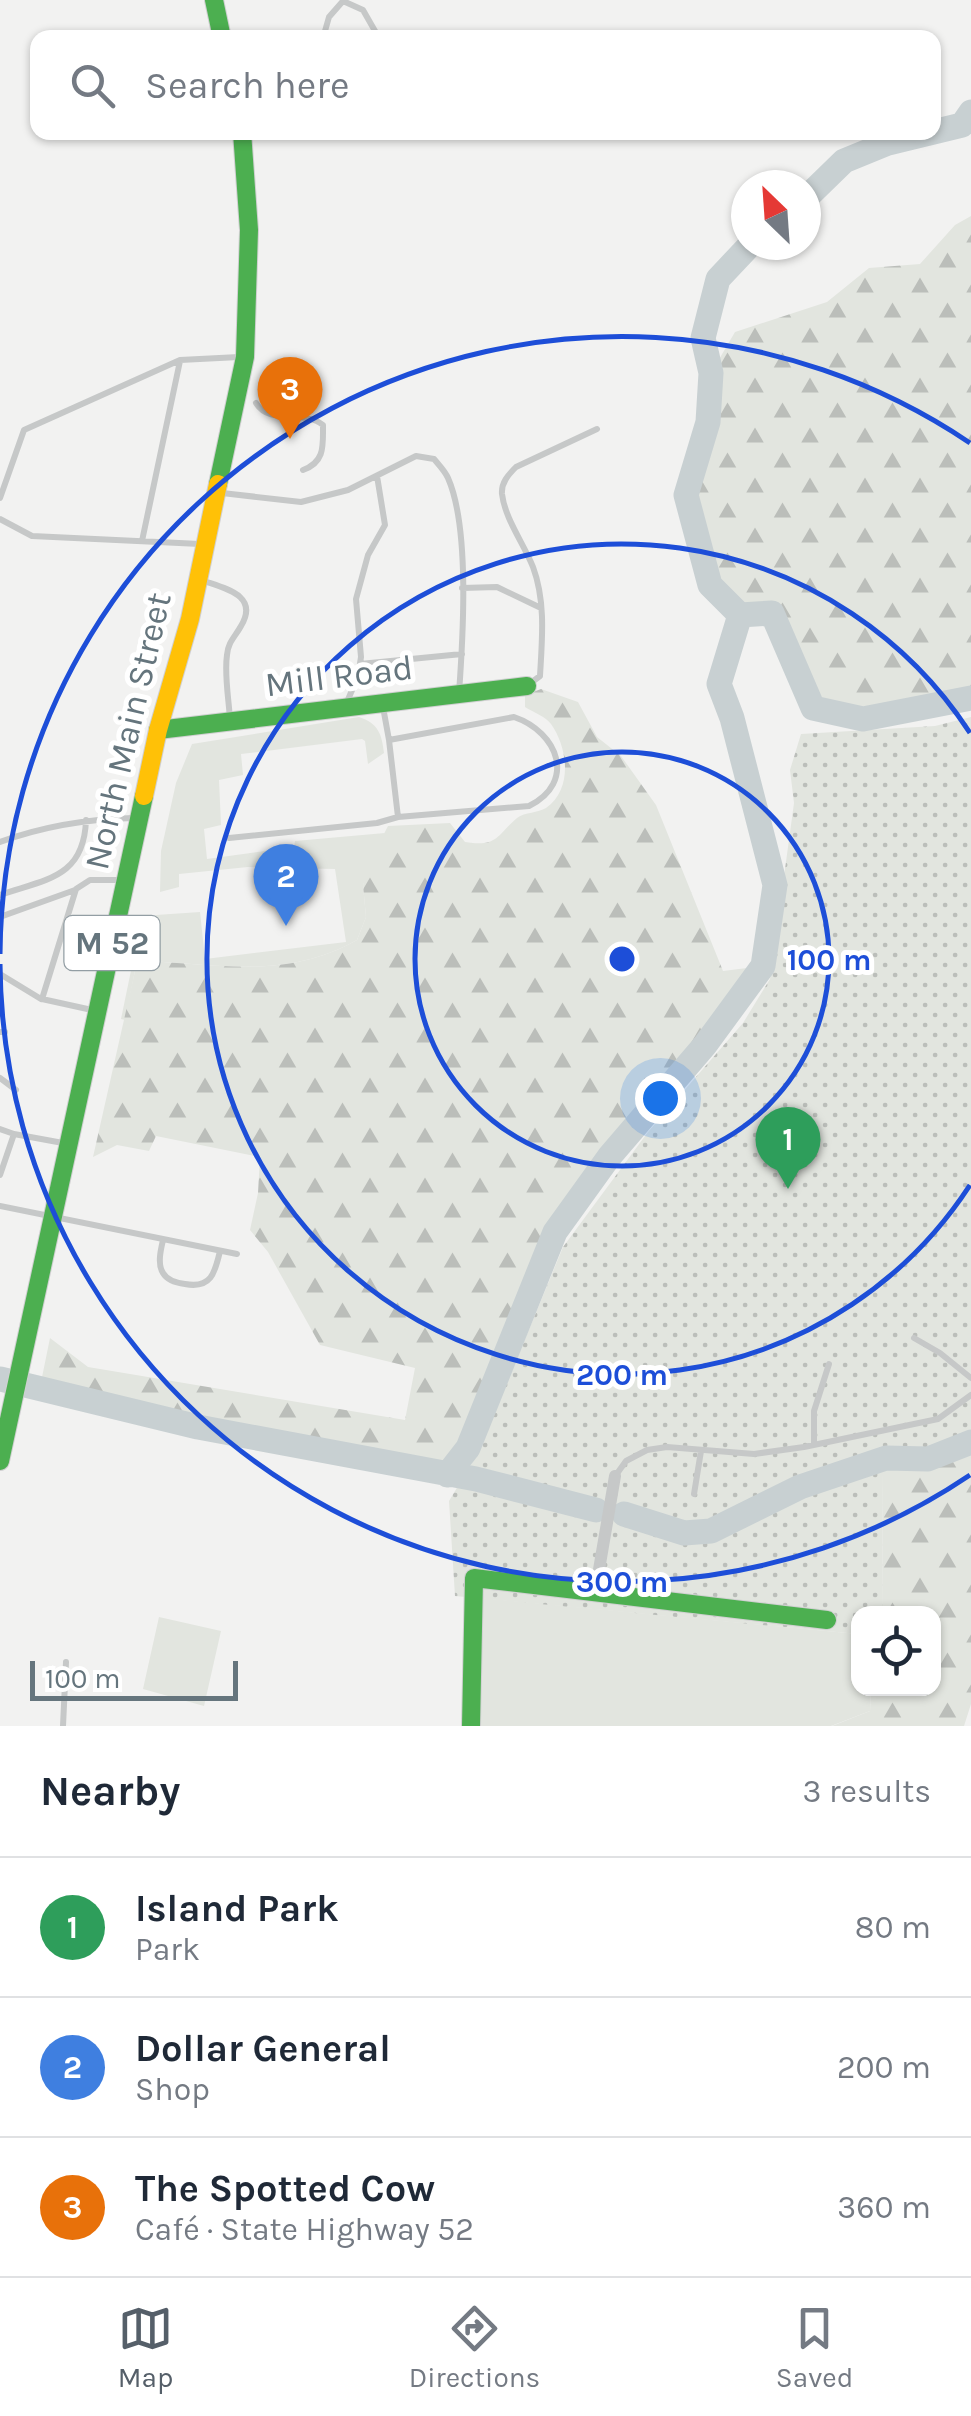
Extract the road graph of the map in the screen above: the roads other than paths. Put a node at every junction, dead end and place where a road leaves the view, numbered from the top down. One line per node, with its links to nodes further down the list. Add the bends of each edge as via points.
1 (214, 0): 3 (main road)
2 (342, 1): 4 (lane); 5 (lane, via 363,10)
3 (220, 30)
4 (325, 30)
5 (374, 30)
6 (243, 140): 7 (main road, North Main Street, via 250,230)
7 (245, 357): 8 (lane); 13 (main road, North Main Street)
8 (180, 360): 14 (lane, via 24,430); 16 (lane)
9 (256, 402): 11 (lane, via 270,415 323,425 321,458)
10 (597, 430): 20 (lane, via 516,468 502,490)
11 (303, 470)
12 (377, 476): 13 (lane, via 301,502); 19 (lane, via 416,456 434,459 448,476); 22 (lane, via 385,526 368,555 356,599)
13 (217, 492): 17 (main road, North Main Street)
14 (0, 498)
15 (0, 519): 16 (lane, via 32,536)
16 (142, 541): 17 (lane)
17 (205, 544): 18 (main road, North Main Street / M 52)
18 (198, 578): 27 (lane, via 240,594 246,604 226,658); 28 (main road, North Main Street / M 52)
19 (462, 588): 20 (lane, via 508,590); 21 (lane)
20 (542, 608): 23 (lane, via 540,676)
21 (462, 654): 22 (lane); 24 (lane)
22 (360, 664): 26 (lane)
23 (527, 686): 24 (main road, Mill Road)
24 (458, 694): 25 (main road, Mill Road)
25 (383, 704): 26 (main road, Mill Road); 29 (lane)
26 (344, 708): 27 (main road, Mill Road)
27 (230, 722): 28 (main road, Mill Road)
28 (158, 730): 31 (main road, North Main Street / M 52)
29 (389, 740): 30 (lane); 30 (lane, via 514,717 550,739 557,767 554,787 529,806)
30 (398, 817): 33 (lane)
31 (139, 818): 32 (lane); 35 (main road, North Main Street / M 52)
32 (86, 820): 34 (lane); 37 (lane, via 85,844 67,869)
33 (229, 838)
34 (0, 842)
35 (125, 881): 36 (lane, via 90,880); 41 (main road, North Main Street / M 52)
36 (76, 889): 38 (lane); 40 (lane)
37 (0, 895)
38 (0, 917)
39 (0, 974): 40 (lane)
40 (42, 999): 41 (lane)
41 (98, 1011): 46 (main road, North Main Street / M 52)
42 (0, 1078): 43 (lane)
43 (16, 1090)
44 (0, 1128): 45 (lane)
45 (14, 1134): 46 (lane); 47 (lane)
46 (69, 1144): 49 (main road, North Main Street / M 52)
47 (0, 1176)
48 (0, 1206): 49 (lane)
49 (53, 1218): 50 (lane); 59 (main road, North Main Street / M 52)
50 (163, 1240): 51 (lane); 51 (lane, via 163,1274 195,1286 215,1274)
51 (220, 1251): 52 (lane)
52 (237, 1254)
53 (914, 1338): 55 (lane)
54 (829, 1364): 57 (lane, via 814,1412)
55 (971, 1378)
56 (971, 1395): 57 (lane, via 938,1419)
57 (814, 1445): 58 (lane, via 754,1454)
58 (700, 1450): 60 (lane, via 647,1450 626,1460); 61 (lane)
59 (0, 1461)
60 (615, 1476): 62 (street)
61 (694, 1494)
62 (594, 1592): 63 (main road); 66 (main road, via 474,1578)
63 (827, 1620)
64 (66, 1662): 65 (lane)
65 (63, 1726)
66 (471, 1726)

